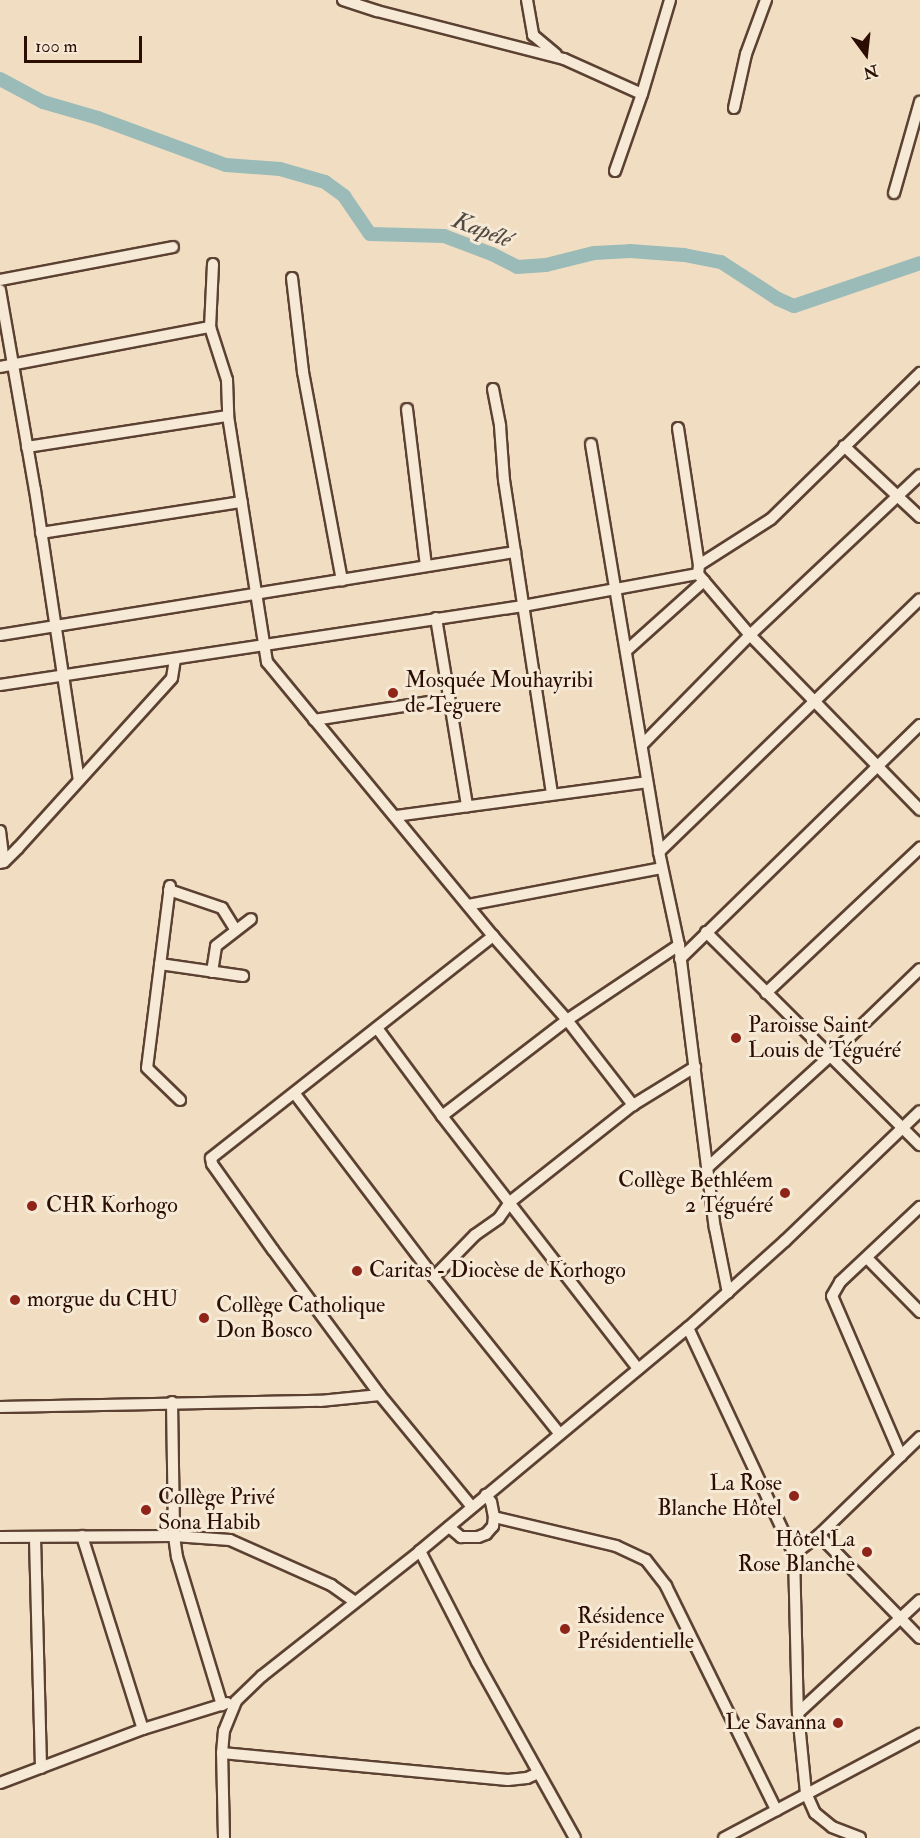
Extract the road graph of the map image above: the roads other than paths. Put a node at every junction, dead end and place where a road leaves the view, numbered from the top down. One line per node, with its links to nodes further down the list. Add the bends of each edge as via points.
1 (343, 0): 5 (street)
2 (526, 0): 6 (street, via 533,35)
3 (670, 0): 7 (street)
4 (766, 0): 9 (street, via 746,54)
5 (377, 6): 6 (street)
6 (564, 59): 7 (street)
7 (642, 94): 10 (street)
8 (920, 102): 11 (street)
9 (734, 108)
10 (615, 171)
11 (894, 193)
12 (173, 247): 15 (street)
13 (213, 264): 17 (street)
14 (292, 278): 36 (street, via 303,372)
15 (0, 280)
16 (0, 290): 18 (street)
17 (210, 327): 18 (street); 23 (street, via 227,380)
18 (12, 365): 19 (street); 27 (street)
19 (0, 367)
20 (920, 373): 26 (street)
21 (493, 389): 33 (street)
22 (407, 409): 34 (street)
23 (228, 416): 27 (street); 30 (street)
24 (678, 428): 35 (street)
25 (591, 444): 37 (street)
26 (844, 446): 29 (street); 35 (street, via 771,519)
27 (27, 447): 32 (street)
28 (920, 475): 29 (street)
29 (898, 496): 31 (street); 44 (street)
30 (243, 502): 32 (street); 38 (street)
31 (920, 517)
32 (41, 533): 42 (street)
33 (515, 552): 34 (street); 40 (street)
34 (426, 566): 36 (street)
35 (701, 573): 37 (street); 44 (street); 46 (street)
36 (342, 580): 38 (street)
37 (616, 591): 40 (street); 46 (street)
38 (258, 594): 42 (street); 45 (street)
39 (920, 599): 51 (street)
40 (523, 606): 41 (street); 58 (street)
41 (436, 618): 45 (street); 50 (street)
42 (55, 627): 43 (street); 48 (street)
43 (0, 635)
44 (750, 635): 51 (street); 54 (street)
45 (266, 643): 47 (street); 52 (street, via 267,662)
46 (626, 651): 54 (street)
47 (175, 659): 48 (street); 56 (street, via 172,678)
48 (62, 675): 49 (street); 56 (street)
49 (0, 685)
50 (448, 699): 52 (street); 59 (street)
51 (814, 701): 55 (street); 64 (street)
52 (314, 720): 61 (street)
53 (920, 725): 55 (street)
54 (642, 745): 57 (street)
55 (879, 767): 60 (street); 70 (street)
56 (79, 780): 65 (street)
57 (647, 783): 58 (street); 64 (street)
58 (552, 794): 59 (street)
59 (467, 806): 61 (street)
60 (920, 810)
61 (396, 816): 67 (street)
62 (0, 831): 65 (street)
63 (920, 848): 78 (street)
64 (659, 852): 66 (street)
65 (2, 862)
66 (662, 868): 67 (street); 72 (street)
67 (468, 905): 71 (street)
68 (251, 919): 69 (street)
69 (236, 930): 74 (street, via 222,908 169,888); 76 (street, via 216,946)
70 (706, 932): 73 (street); 78 (street)
71 (493, 936): 79 (street); 80 (street)
72 (679, 945): 73 (street); 79 (street)
73 (680, 959): 82 (street)
74 (160, 964): 76 (street); 84 (street, via 147,1068)
75 (920, 969): 81 (street)
76 (212, 972): 77 (street)
77 (243, 976)
78 (766, 993): 81 (street)
79 (567, 1020): 85 (street); 87 (street)
80 (377, 1028): 83 (street); 87 (street)
81 (830, 1056): 88 (street); 90 (street)
82 (695, 1068): 85 (street); 90 (street)
83 (295, 1094): 94 (street); 99 (street, via 215,1152 211,1161)
84 (180, 1100)
85 (633, 1105): 91 (street)
86 (920, 1110): 88 (street)
87 (442, 1116): 91 (street)
88 (903, 1127): 89 (street); 95 (street)
89 (920, 1145)
90 (708, 1167): 95 (street)
91 (510, 1202): 94 (street, via 499,1218 475,1235); 98 (street)
92 (920, 1207): 93 (street)
93 (867, 1257): 96 (street); 104 (street, via 840,1282 832,1296)
94 (434, 1277): 102 (street)
95 (728, 1293): 97 (street)
96 (920, 1312)
97 (688, 1328): 98 (street); 115 (street)
98 (638, 1369): 102 (street)
99 (380, 1395): 100 (street, via 320,1401); 106 (street)
100 (172, 1402): 101 (street); 111 (street)
101 (0, 1407)
102 (560, 1434): 105 (street)
103 (920, 1437): 104 (street)
104 (901, 1456): 109 (street)
105 (486, 1496): 106 (street); 107 (street)
106 (472, 1507): 108 (street)
107 (494, 1517): 108 (street, via 486,1534 478,1537 461,1537); 130 (street, via 616,1546 646,1560 666,1586)
108 (449, 1527): 114 (street)
109 (819, 1535): 115 (street); 118 (street)
110 (82, 1536): 111 (street); 113 (street); 123 (street)
111 (174, 1536): 117 (street, via 230,1540 331,1585); 121 (street, via 190,1604)
112 (0, 1537): 113 (street)
113 (35, 1538): 126 (street)
114 (420, 1551): 117 (street); 127 (street)
115 (794, 1554): 122 (street)
116 (920, 1600): 118 (street)
117 (354, 1601): 120 (street)
118 (901, 1618): 119 (street); 122 (street)
119 (920, 1638)
120 (236, 1701): 121 (street); 125 (street, via 224,1731)
121 (222, 1704): 123 (street)
122 (798, 1713): 129 (street)
123 (143, 1729): 126 (street)
124 (920, 1734): 129 (street)
125 (222, 1753): 127 (street, via 508,1780); 131 (street)
126 (41, 1768): 128 (street)
127 (538, 1773): 132 (street)
128 (0, 1784)
129 (806, 1793): 130 (street); 134 (street, via 815,1813 832,1827)
130 (776, 1810): 133 (street)
131 (224, 1838)
132 (574, 1838)
133 (724, 1838)
134 (860, 1838)

